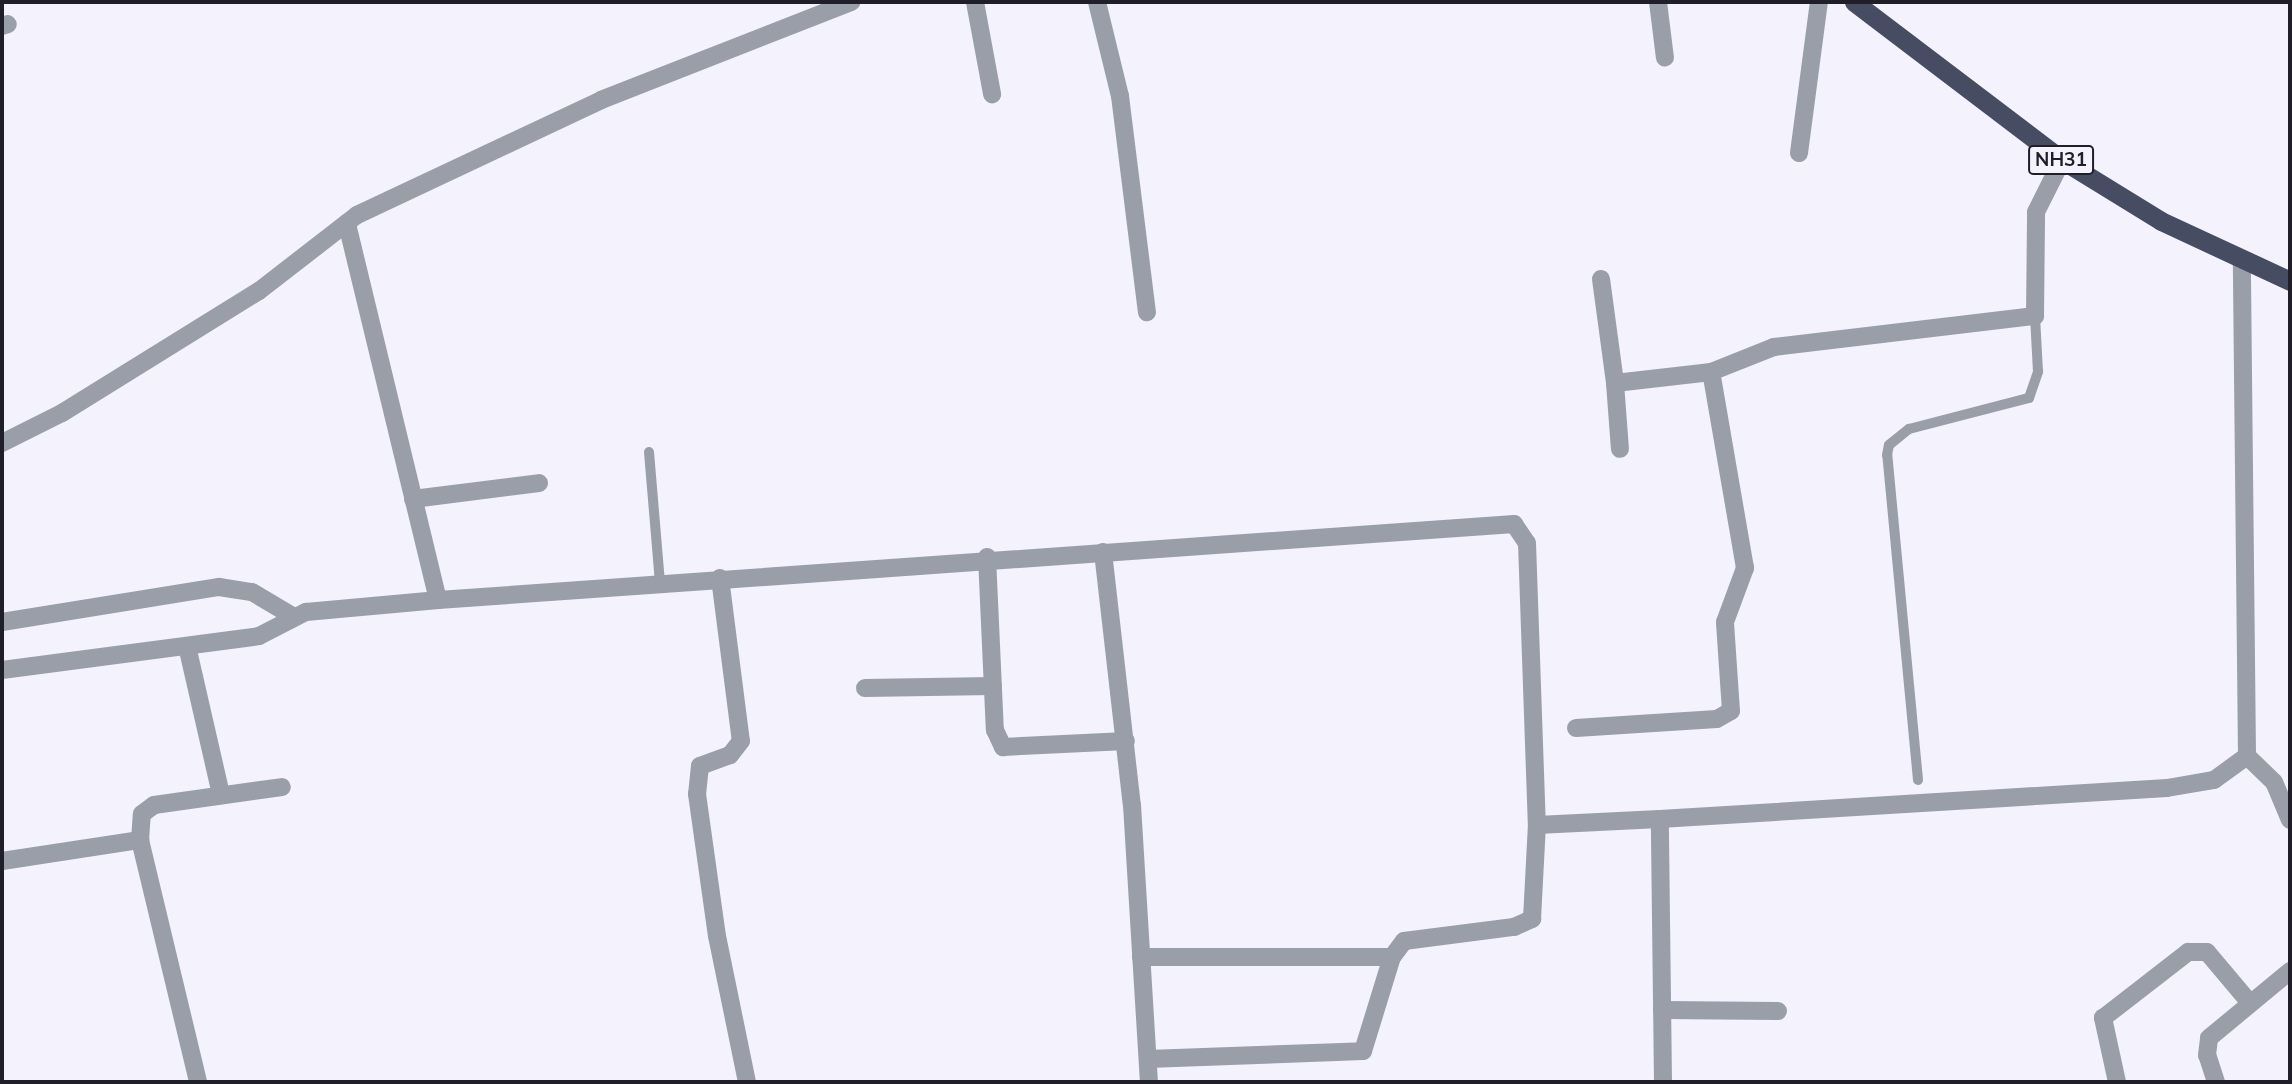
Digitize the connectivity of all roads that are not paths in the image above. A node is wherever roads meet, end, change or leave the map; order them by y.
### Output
1 (851, 2) edge
2 (975, 2) edge
3 (1097, 2) edge
4 (1658, 2) edge
5 (1819, 2) edge
6 (1854, 2) edge
7 (1665, 58) dead end
8 (992, 93) dead end
9 (1798, 153) dead end
10 (2062, 160) junction
11 (348, 223) junction
12 (2242, 261) junction
13 (1601, 279) dead end
14 (2290, 281) edge
15 (1147, 312) dead end
16 (2035, 316) junction
17 (1711, 372) junction
18 (1615, 383) junction
19 (2, 443) edge
20 (1620, 449) dead end
21 (649, 452) dead end
22 (539, 483) dead end
23 (413, 499) junction
24 (1102, 551) junction
25 (987, 557) junction
26 (720, 578) junction
27 (660, 583) junction
28 (438, 600) junction
29 (294, 617) junction
30 (2, 622) edge
31 (187, 646) junction
32 (2, 670) edge
33 (993, 686) junction
34 (866, 688) dead end
35 (1576, 728) dead end
36 (1126, 741) junction
37 (2247, 756) junction
38 (1919, 780) dead end
39 (282, 787) dead end
40 (221, 795) junction
41 (1660, 819) junction
42 (2290, 820) edge
43 (1537, 825) junction
44 (140, 840) junction
45 (2, 861) edge
46 (1141, 957) junction
47 (1392, 957) junction
48 (2290, 971) edge
49 (2250, 1003) junction
50 (1662, 1010) junction
51 (1778, 1011) dead end
52 (1147, 1059) junction
53 (198, 1082) edge
54 (747, 1082) edge
55 (1149, 1082) edge
56 (1663, 1082) edge
57 (2117, 1082) edge
58 (2216, 1082) edge

1 - 11 street
2 - 8 street
3 - 15 street
4 - 7 street
5 - 9 street
6 - 10 highway, NH31
10 - 12 highway, NH31
10 - 16 street
11 - 19 street
11 - 23 street
12 - 14 highway, NH31
12 - 37 street
13 - 18 street
16 - 17 street
16 - 38 lane
17 - 18 street
17 - 35 street
18 - 20 street
21 - 27 lane
22 - 23 street
23 - 28 street
24 - 25 street
24 - 36 street
24 - 43 street
25 - 26 street
25 - 33 street
26 - 27 street
26 - 54 street
27 - 28 street
28 - 29 street
29 - 30 street
29 - 31 street
31 - 32 street
31 - 40 street
33 - 34 street
33 - 36 street
36 - 46 street
37 - 41 street
37 - 42 street
39 - 40 street
40 - 44 street
41 - 43 street
41 - 50 street
43 - 47 street
44 - 45 street
44 - 53 street
46 - 47 street
46 - 52 street
47 - 52 street
48 - 49 street
49 - 57 street
49 - 58 street
50 - 51 street
50 - 56 street
52 - 55 street

